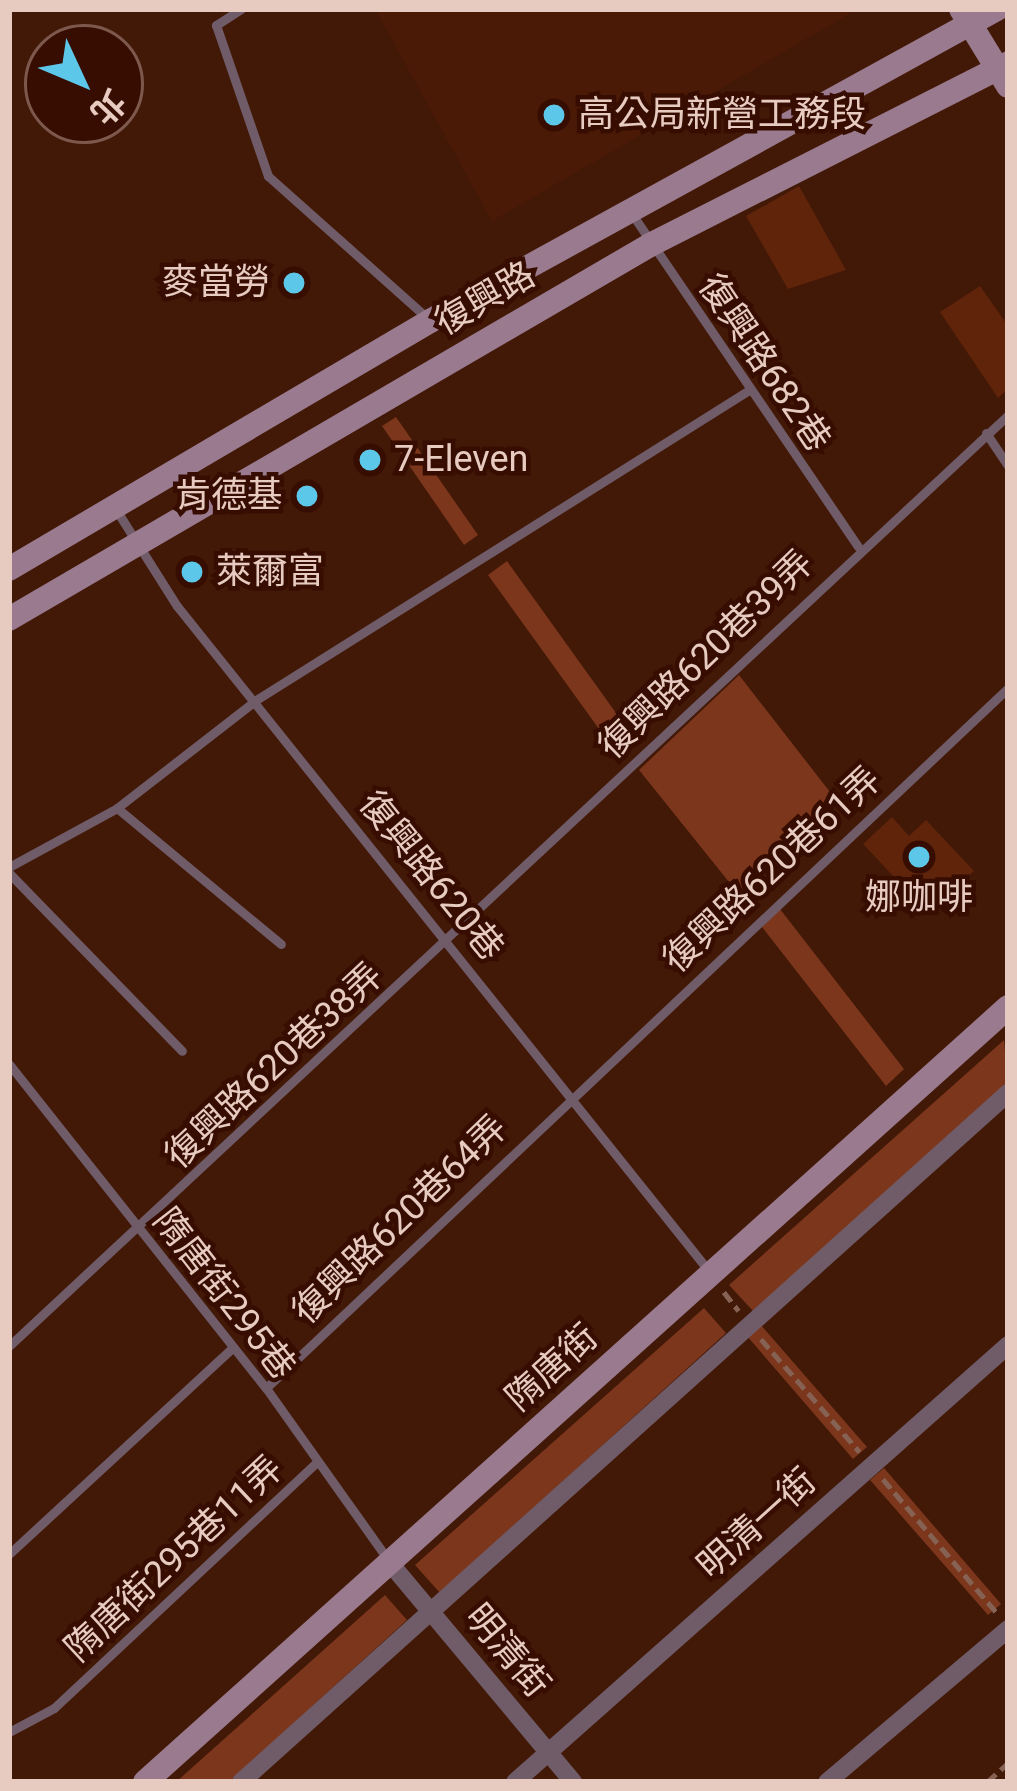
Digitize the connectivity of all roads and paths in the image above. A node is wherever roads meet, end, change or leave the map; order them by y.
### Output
1 (241, 9) edge
2 (998, 9) edge
3 (965, 17) edge
4 (1004, 72) edge
5 (628, 208) junction
6 (650, 244) junction
7 (430, 321) junction
8 (749, 390) junction
9 (1008, 415) edge
10 (986, 433) junction
11 (1008, 466) edge
12 (115, 508) junction
13 (135, 544) junction
14 (858, 547) junction
15 (9, 569) edge
16 (9, 619) edge
17 (1008, 688) edge
18 (256, 700) junction
19 (117, 808) junction
20 (9, 870) edge
21 (447, 940) junction
22 (281, 944) dead end
23 (1008, 1007) edge
24 (182, 1051) dead end
25 (9, 1064) edge
26 (572, 1091) junction
27 (1008, 1093) edge
28 (138, 1230) junction
29 (710, 1274) junction
30 (1008, 1345) edge
31 (9, 1346) edge
32 (233, 1347) junction
33 (266, 1388) junction
34 (316, 1463) junction
35 (9, 1554) edge
36 (390, 1563) junction
37 (431, 1611) junction
38 (1008, 1629) edge
39 (9, 1732) edge
40 (549, 1752) junction
41 (1008, 1763) edge
42 (145, 1782) edge
43 (241, 1782) edge
44 (515, 1782) edge
45 (573, 1782) edge
46 (827, 1782) edge
47 (987, 1782) edge

1 - 7 lane
2 - 3 street, 復興路
3 - 4 street
3 - 5 street, 復興路
4 - 6 street, 復興路
5 - 6 lane, 復興路682巷
5 - 7 street, 復興路
6 - 8 lane, 復興路682巷
6 - 13 street, 復興路
7 - 12 street, 復興路
8 - 14 lane, 復興路682巷
8 - 18 lane
9 - 10 lane, 復興路620巷39弄
10 - 11 lane
10 - 14 lane, 復興路620巷39弄
12 - 13 lane, 復興路620巷
12 - 15 street, 復興路
13 - 16 street, 復興路
13 - 18 lane, 復興路620巷
14 - 21 lane, 復興路620巷39弄
17 - 26 lane, 復興路620巷61弄
18 - 19 lane
18 - 21 lane, 復興路620巷
19 - 20 lane
19 - 22 lane
20 - 24 lane
21 - 26 lane, 復興路620巷
21 - 28 lane, 復興路620巷38弄
23 - 29 street, 隋唐街
25 - 28 lane, 隋唐街295巷
26 - 29 lane, 復興路620巷
26 - 33 lane, 復興路620巷64弄
27 - 37 street
28 - 31 lane, 復興路620巷38弄
28 - 32 lane, 隋唐街295巷
29 - 36 street, 隋唐街
30 - 40 street, 明清一街
32 - 33 lane, 隋唐街295巷
32 - 35 lane
33 - 34 lane, 隋唐街295巷
34 - 36 lane, 隋唐街295巷
34 - 39 lane, 隋唐街295巷11弄
36 - 37 street, 明清街
36 - 42 street, 隋唐街
37 - 40 street, 明清街
37 - 43 street
38 - 46 street
40 - 44 street, 明清一街
40 - 45 street, 明清街
41 - 47 path

